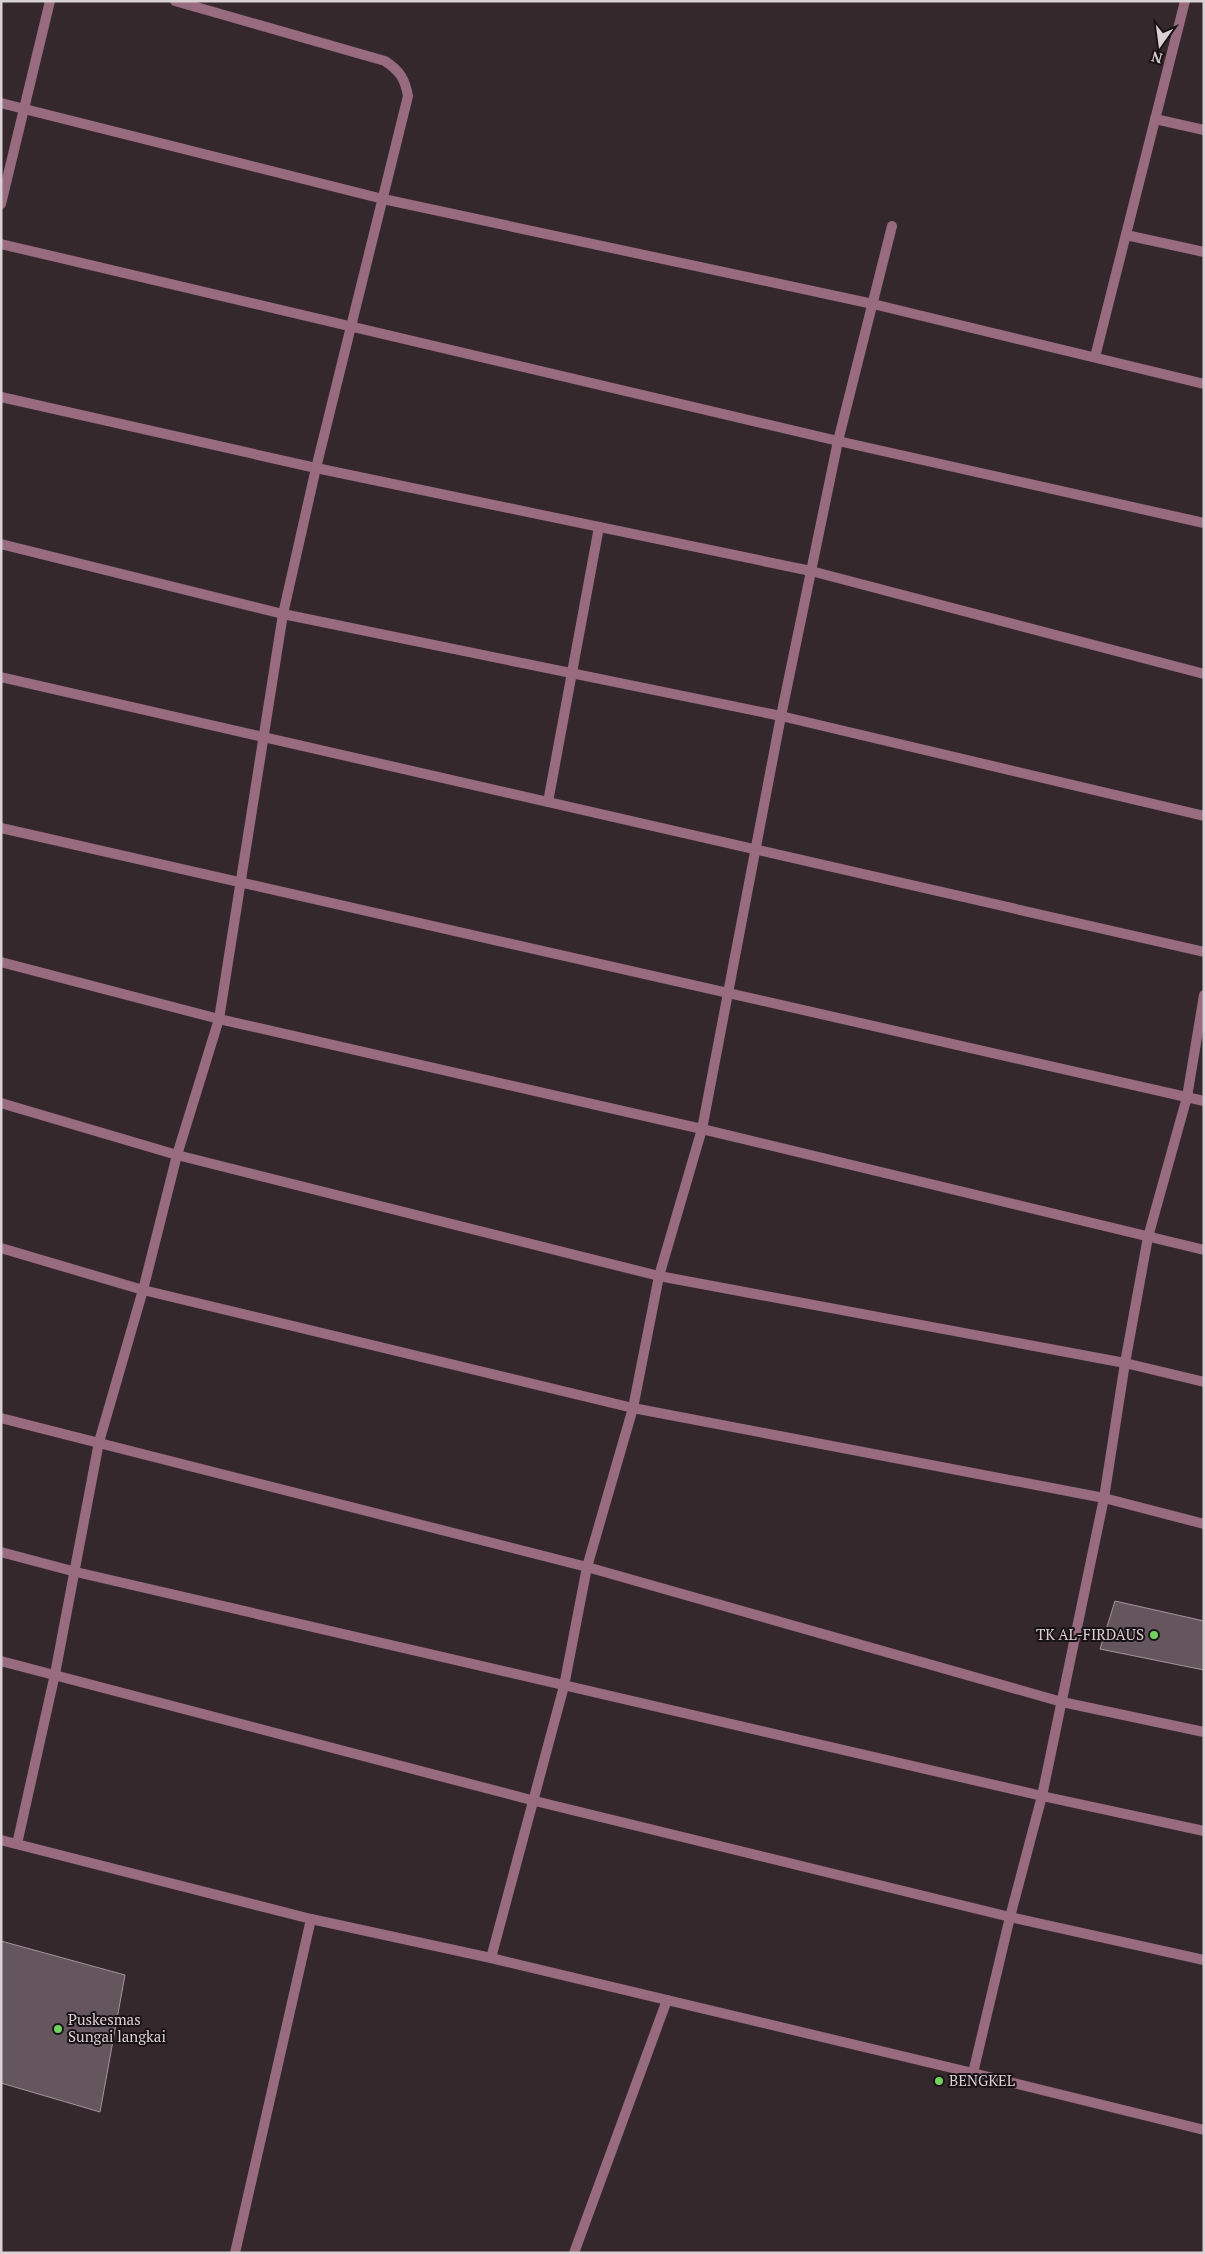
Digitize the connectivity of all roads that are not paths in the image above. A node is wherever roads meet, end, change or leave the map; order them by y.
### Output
1 (50, 1) edge
2 (175, 1) edge
3 (1185, 1) edge
4 (1, 103) edge
5 (24, 108) junction
6 (1156, 119) junction
7 (1204, 130) edge
8 (383, 199) junction
9 (1, 204) edge
10 (892, 226) dead end
11 (1126, 235) junction
12 (1, 244) edge
13 (1204, 252) edge
14 (873, 304) junction
15 (352, 325) junction
16 (1096, 357) junction
17 (1204, 384) edge
18 (1, 397) edge
19 (838, 441) junction
20 (316, 468) junction
21 (1204, 523) edge
22 (599, 527) junction
23 (1, 544) edge
24 (811, 571) junction
25 (284, 614) junction
26 (572, 673) junction
27 (1204, 674) edge
28 (1, 677) edge
29 (781, 716) junction
30 (264, 737) junction
31 (548, 802) junction
32 (1204, 816) edge
33 (1, 828) edge
34 (755, 850) junction
35 (241, 882) junction
36 (1204, 952) edge
37 (1, 962) edge
38 (728, 993) junction
39 (1204, 995) edge
40 (219, 1019) junction
41 (1187, 1097) junction
42 (1204, 1101) edge
43 (1, 1103) edge
44 (702, 1129) junction
45 (177, 1155) junction
46 (1148, 1237) junction
47 (1, 1248) edge
48 (1204, 1250) edge
49 (659, 1276) junction
50 (143, 1290) junction
51 (1125, 1363) junction
52 (1204, 1382) edge
53 (633, 1408) junction
54 (1, 1418) edge
55 (99, 1442) junction
56 (1104, 1498) junction
57 (1204, 1524) edge
58 (1, 1552) edge
59 (587, 1567) junction
60 (76, 1572) junction
61 (1, 1661) edge
62 (55, 1674) junction
63 (564, 1686) junction
64 (1062, 1702) junction
65 (1204, 1732) edge
66 (1042, 1796) junction
67 (534, 1801) junction
68 (1204, 1831) edge
69 (1, 1840) edge
70 (17, 1844) junction
71 (1010, 1917) junction
72 (310, 1919) junction
73 (491, 1958) junction
74 (1204, 1960) edge
75 (667, 2000) junction
76 (973, 2073) junction
77 (1204, 2130) edge
78 (235, 2253) edge
79 (574, 2253) edge

1 - 5 street
2 - 8 street
3 - 6 street
4 - 5 street
5 - 8 street
5 - 9 street
6 - 7 street
6 - 11 street
8 - 14 street
8 - 15 street
10 - 14 street
11 - 13 street
11 - 16 street
12 - 15 street
14 - 16 street
14 - 19 street
15 - 19 street
15 - 20 street
16 - 17 street
18 - 20 street
19 - 21 street
19 - 24 street
20 - 22 street
20 - 25 street
22 - 24 street
22 - 26 street
23 - 25 street
24 - 27 street
24 - 29 street
25 - 26 street
25 - 30 street
26 - 29 street
26 - 31 street
28 - 30 street
29 - 32 street
29 - 34 street
30 - 31 street
30 - 35 street
31 - 34 street
33 - 35 street
34 - 36 street
34 - 38 street
35 - 38 street
35 - 40 street
37 - 40 street
38 - 41 street
38 - 44 street
39 - 41 street
40 - 44 street
40 - 45 street
41 - 42 street
41 - 46 street
43 - 45 street
44 - 46 street
44 - 49 street
45 - 49 street
45 - 50 street
46 - 48 street
46 - 51 street
47 - 50 street
49 - 51 street
49 - 53 street
50 - 53 street
50 - 55 street
51 - 52 street
51 - 56 street
53 - 56 street
53 - 59 street
54 - 55 street
55 - 59 street
55 - 60 street
56 - 57 street
56 - 64 street
58 - 60 street
59 - 63 street
59 - 64 street
60 - 62 street
60 - 63 street
61 - 62 street
62 - 67 street
62 - 70 street
63 - 66 street
63 - 67 street
64 - 65 street
64 - 66 street
66 - 68 street
66 - 71 street
67 - 71 street
67 - 73 street
69 - 70 street
70 - 72 street
71 - 74 street
71 - 76 street
72 - 73 street
72 - 78 street
73 - 75 street
75 - 76 street
75 - 79 street
76 - 77 street

